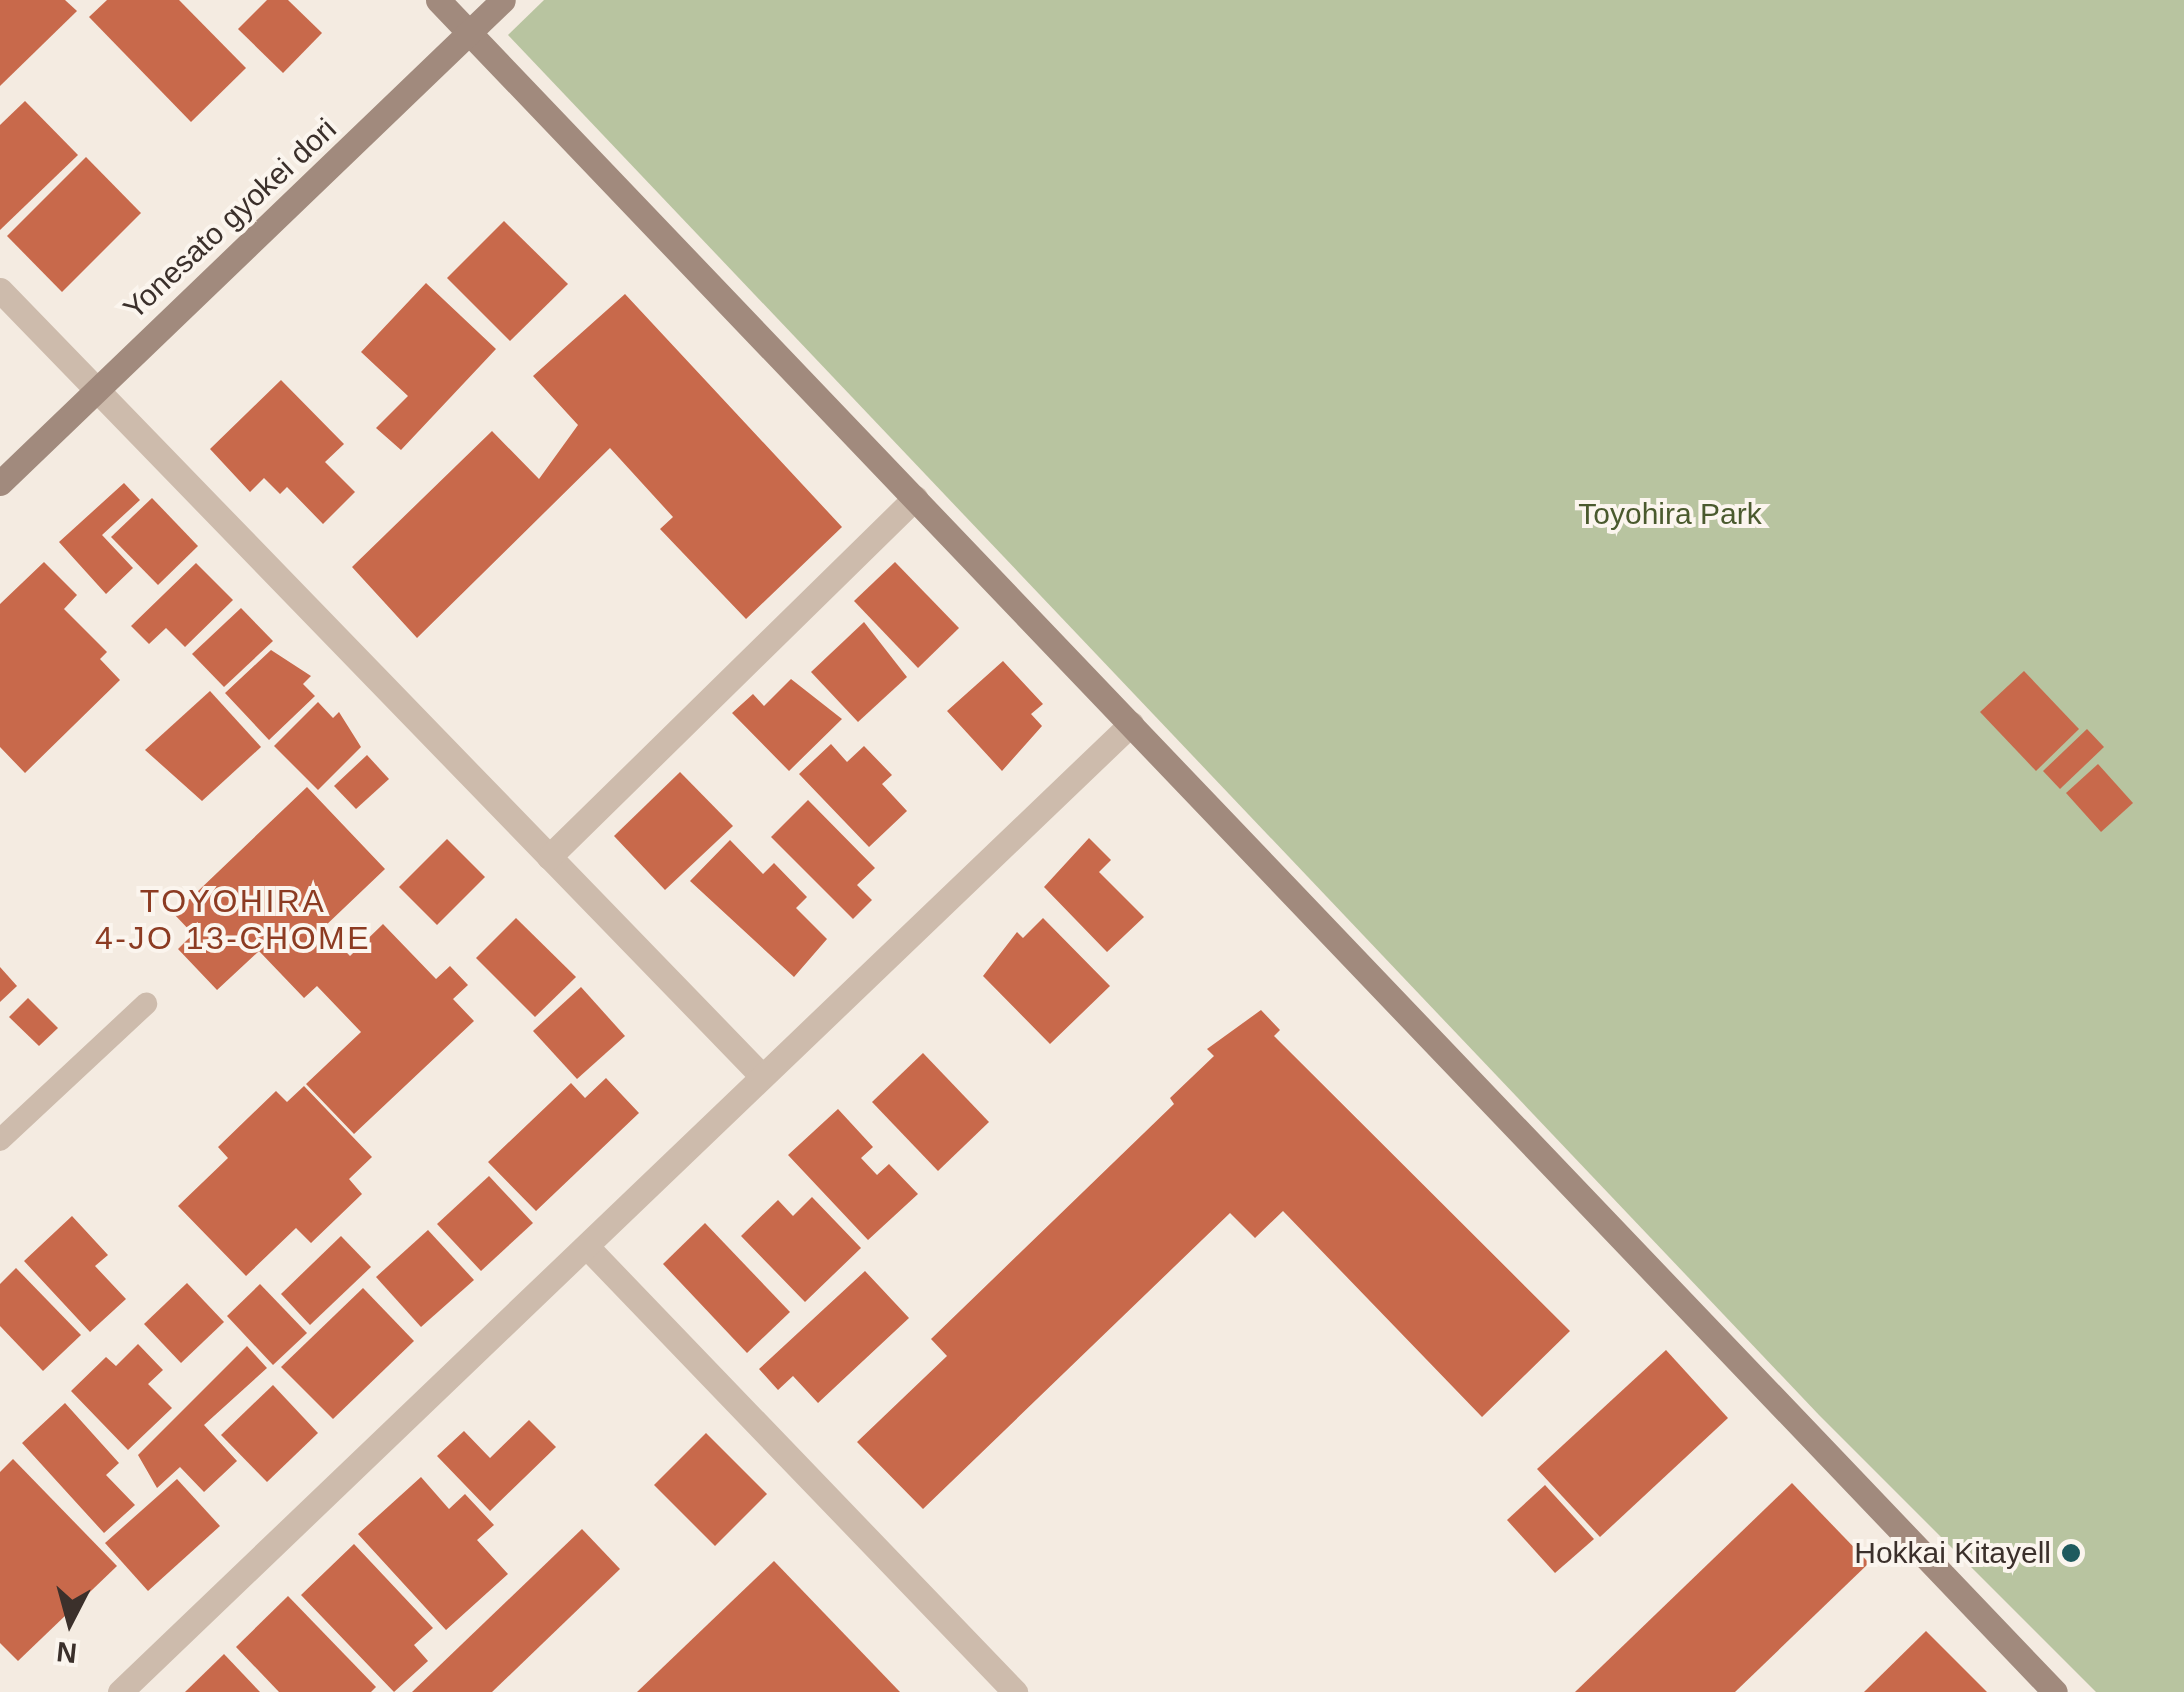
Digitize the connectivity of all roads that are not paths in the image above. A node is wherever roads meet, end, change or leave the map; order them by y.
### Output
1 (438, 0) edge
2 (503, 0) edge
3 (470, 33) junction
4 (0, 290) edge
5 (96, 390) junction
6 (0, 482) edge
7 (915, 498) junction
8 (1131, 724) junction
9 (549, 856) junction
10 (146, 1004) dead end
11 (762, 1076) junction
12 (0, 1140) edge
13 (588, 1249) junction
14 (120, 1692) edge
15 (1015, 1692) edge
16 (2055, 1692) edge

1 - 3 street
2 - 3 street, Yonesato gyokei dori
3 - 5 street, Yonesato gyokei dori
3 - 7 street
4 - 5 street
5 - 6 street, Yonesato gyokei dori
5 - 9 street
7 - 8 street
7 - 9 street
8 - 11 street
8 - 16 street
9 - 11 street
10 - 12 lane
11 - 13 street
13 - 14 street
13 - 15 street

